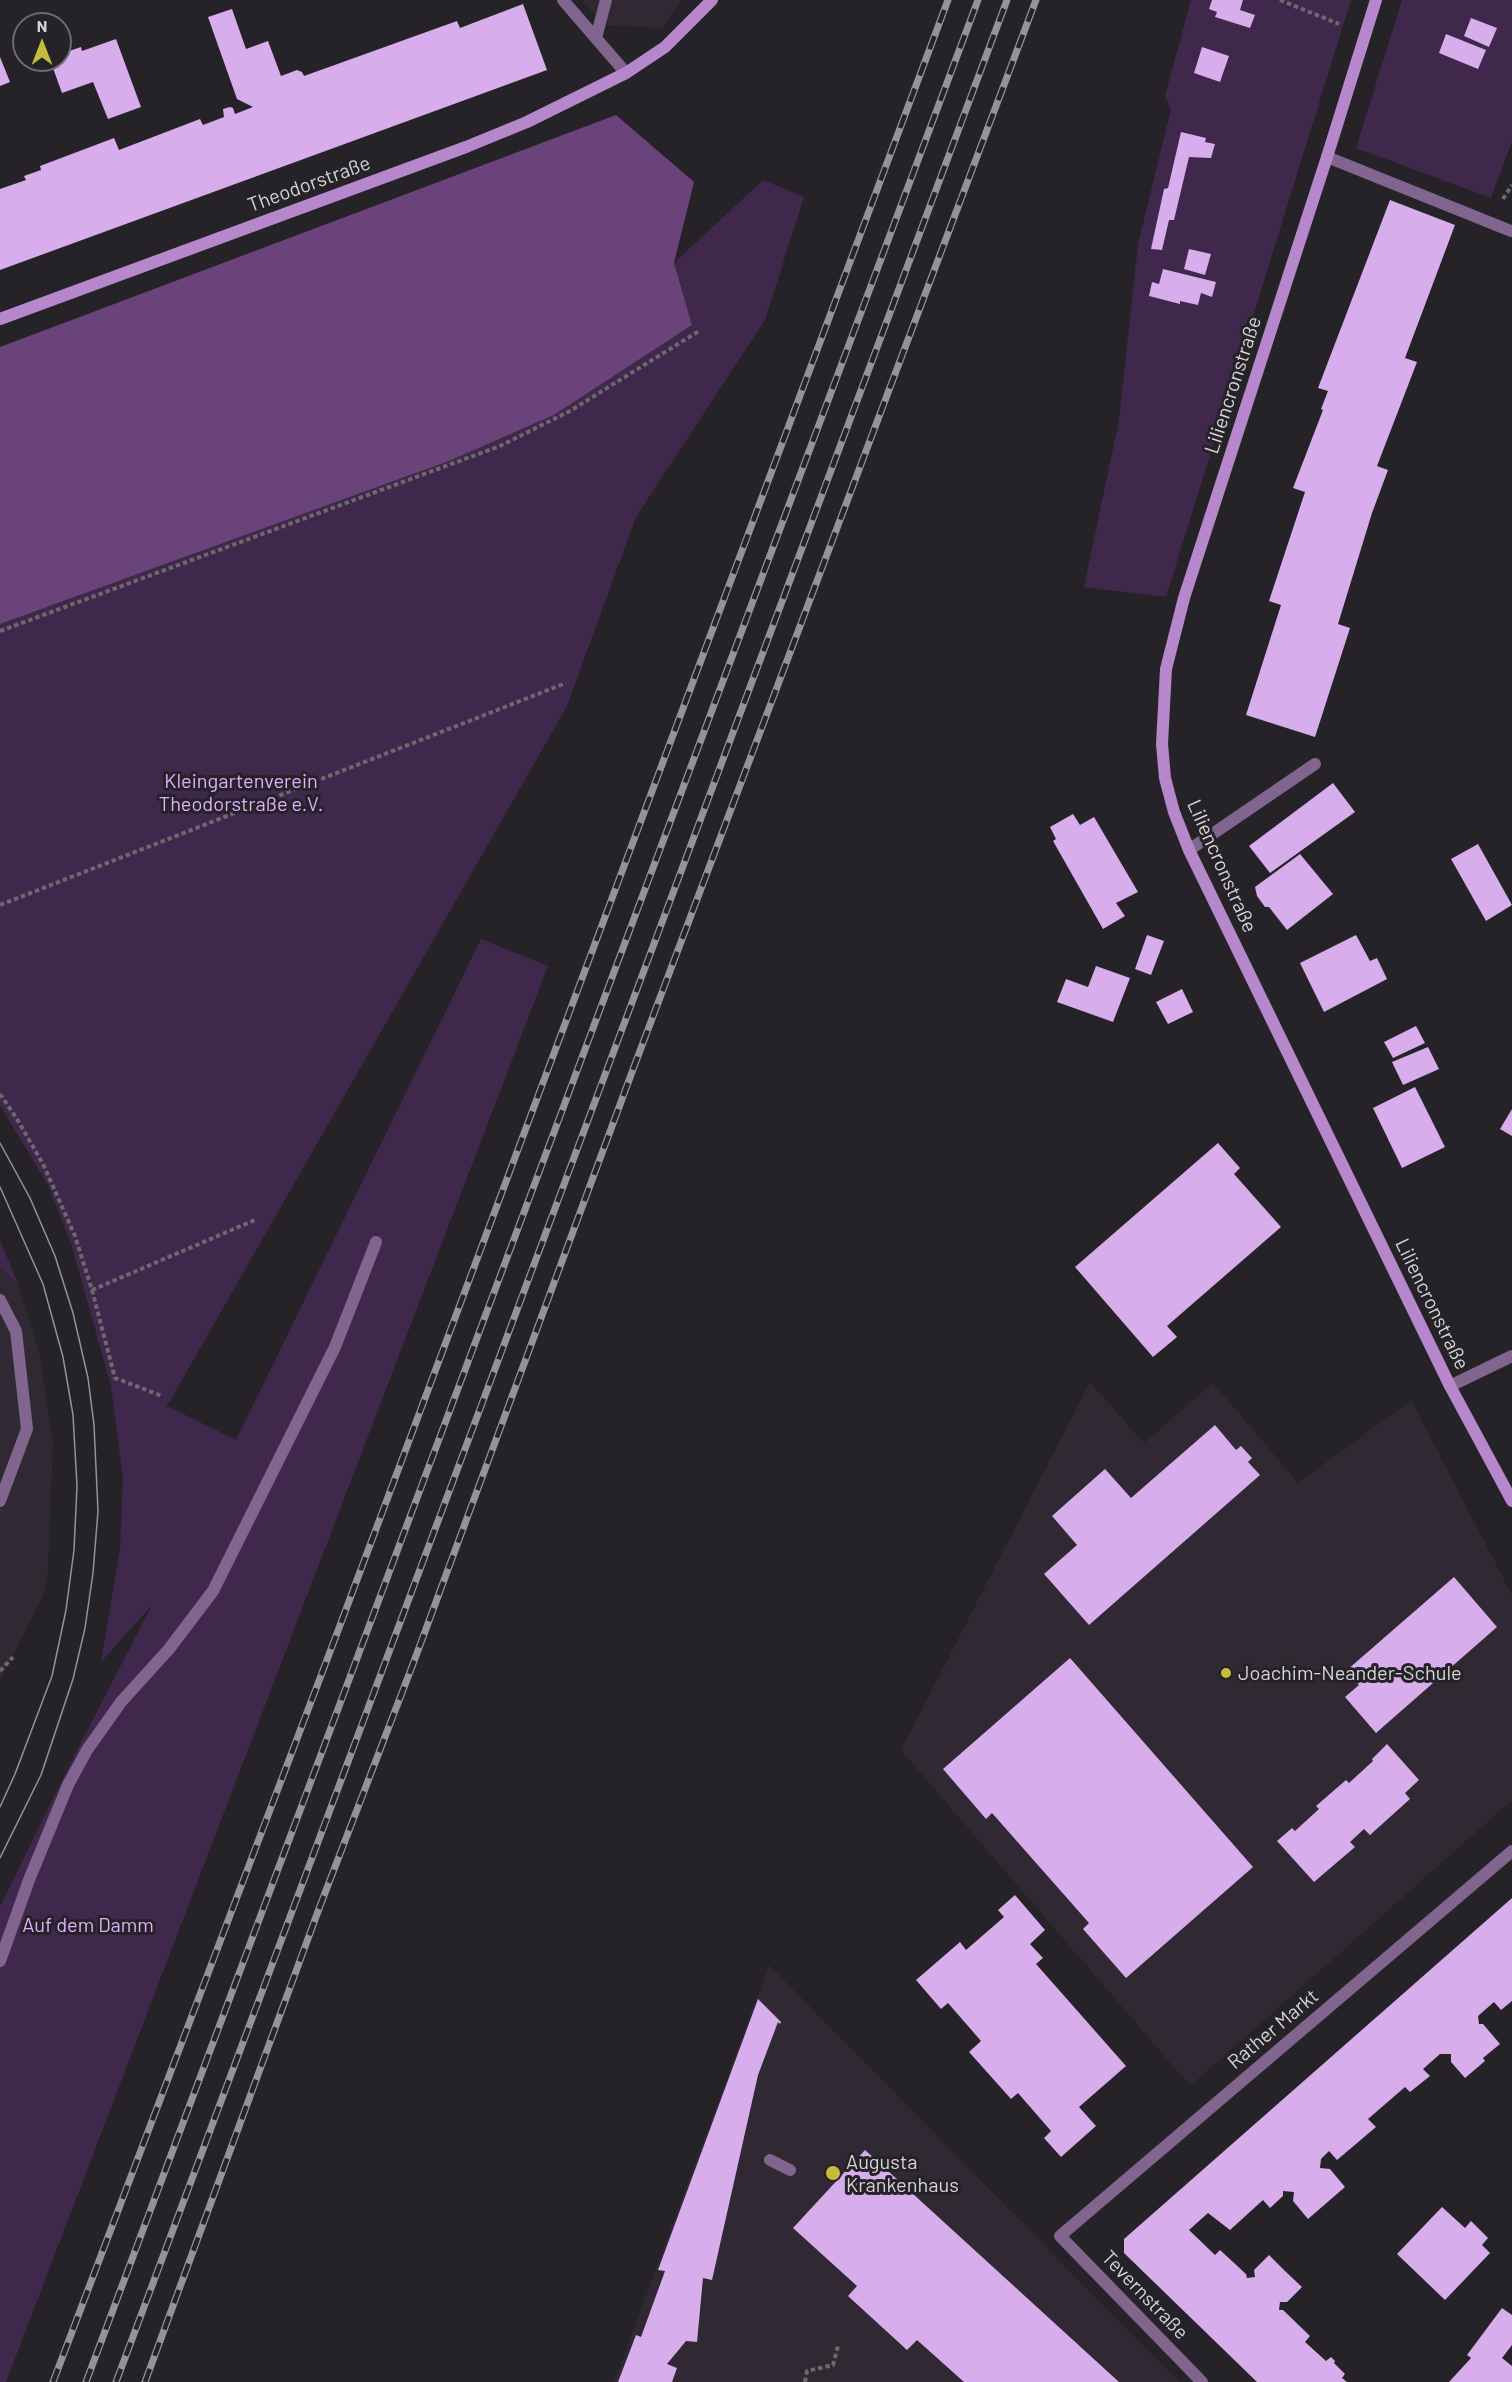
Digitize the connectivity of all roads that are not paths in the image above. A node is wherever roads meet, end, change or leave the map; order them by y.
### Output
1 (563, 0) edge
2 (606, 0) edge
3 (712, 0) edge
4 (1376, 0) edge
5 (596, 38) junction
6 (626, 73) junction
7 (1327, 157) junction
8 (1511, 231) edge
9 (0, 319) edge
10 (1316, 764) dead end
11 (1189, 850) junction
12 (376, 1242) dead end
13 (0, 1300) edge
14 (1512, 1356) edge
15 (1450, 1386) junction
16 (0, 1501) edge
17 (1512, 1501) edge
18 (1512, 1851) edge
19 (0, 1961) edge
20 (770, 2160) dead end
21 (790, 2170) dead end
22 (1060, 2236) joint
23 (1202, 2382) edge

1 - 5 street
2 - 5 street
3 - 6 main road
4 - 7 main road, Liliencronstraße
5 - 6 street
6 - 9 main road, Theodorstraße
7 - 8 street
7 - 11 main road, Liliencronstraße
10 - 11 street
11 - 15 main road, Liliencronstraße
12 - 19 street
13 - 16 street
14 - 15 street
15 - 17 main road, Liliencronstraße
18 - 22 street, Rather Markt
20 - 21 street
22 - 23 street, Tevernstraße

